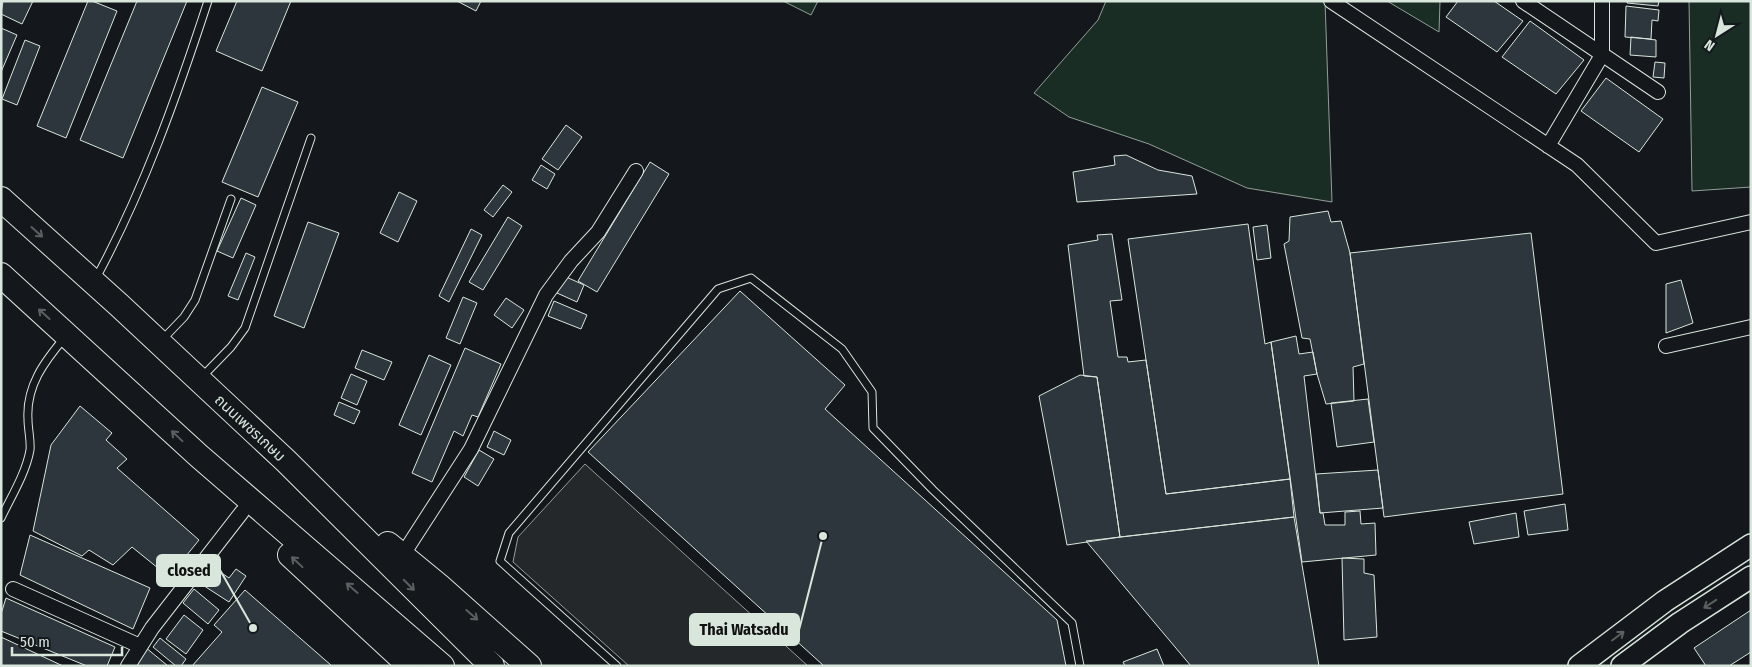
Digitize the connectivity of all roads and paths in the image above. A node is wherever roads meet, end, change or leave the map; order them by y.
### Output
1 (208, 1) edge
2 (1331, 1) edge
3 (1523, 1) edge
4 (1602, 1) edge
5 (1602, 55) junction
6 (1658, 92) dead end
7 (311, 138) dead end
8 (1548, 146) junction
9 (636, 171) dead end
10 (1, 199) edge
11 (231, 199) dead end
12 (1751, 222) edge
13 (1, 275) edge
14 (94, 282) junction
15 (1751, 327) edge
16 (67, 335) junction
17 (159, 343) junction
18 (1666, 346) dead end
19 (199, 380) junction
20 (199, 456) junction
21 (286, 462) junction
22 (242, 512) junction
23 (1, 518) edge
24 (1751, 545) edge
25 (402, 556) junction
26 (1751, 577) edge
27 (13, 589) dead end
28 (140, 646) junction
29 (128, 666) edge
30 (410, 666) edge
31 (442, 666) edge
32 (492, 666) edge
33 (529, 666) edge
34 (617, 666) edge
35 (1080, 666) edge
36 (1579, 666) edge
37 (1622, 666) edge

1 - 14 lane
2 - 8 street
3 - 5 street
4 - 5 street
5 - 6 street
5 - 8 street
7 - 19 lane
8 - 12 street
9 - 25 street
10 -> 14 highway, ถนนเพชรเกษม
11 - 17 lane
16 -> 13 highway
14 - 17 highway, ถนนเพชรเกษม
15 - 18 street
20 -> 16 highway
16 - 23 lane
17 - 19 highway, ถนนเพชรเกษม
19 - 21 highway, ถนนเพชรเกษม
20 - 22 highway
31 -> 20 highway
21 - 25 highway
21 -> 32 highway, ถนนเพชรเกษม
22 - 28 street
30 -> 22 highway
36 -> 24 main road
25 -> 33 highway
26 -> 37 main road
27 - 28 street
28 - 29 street
34 - 35 lane

